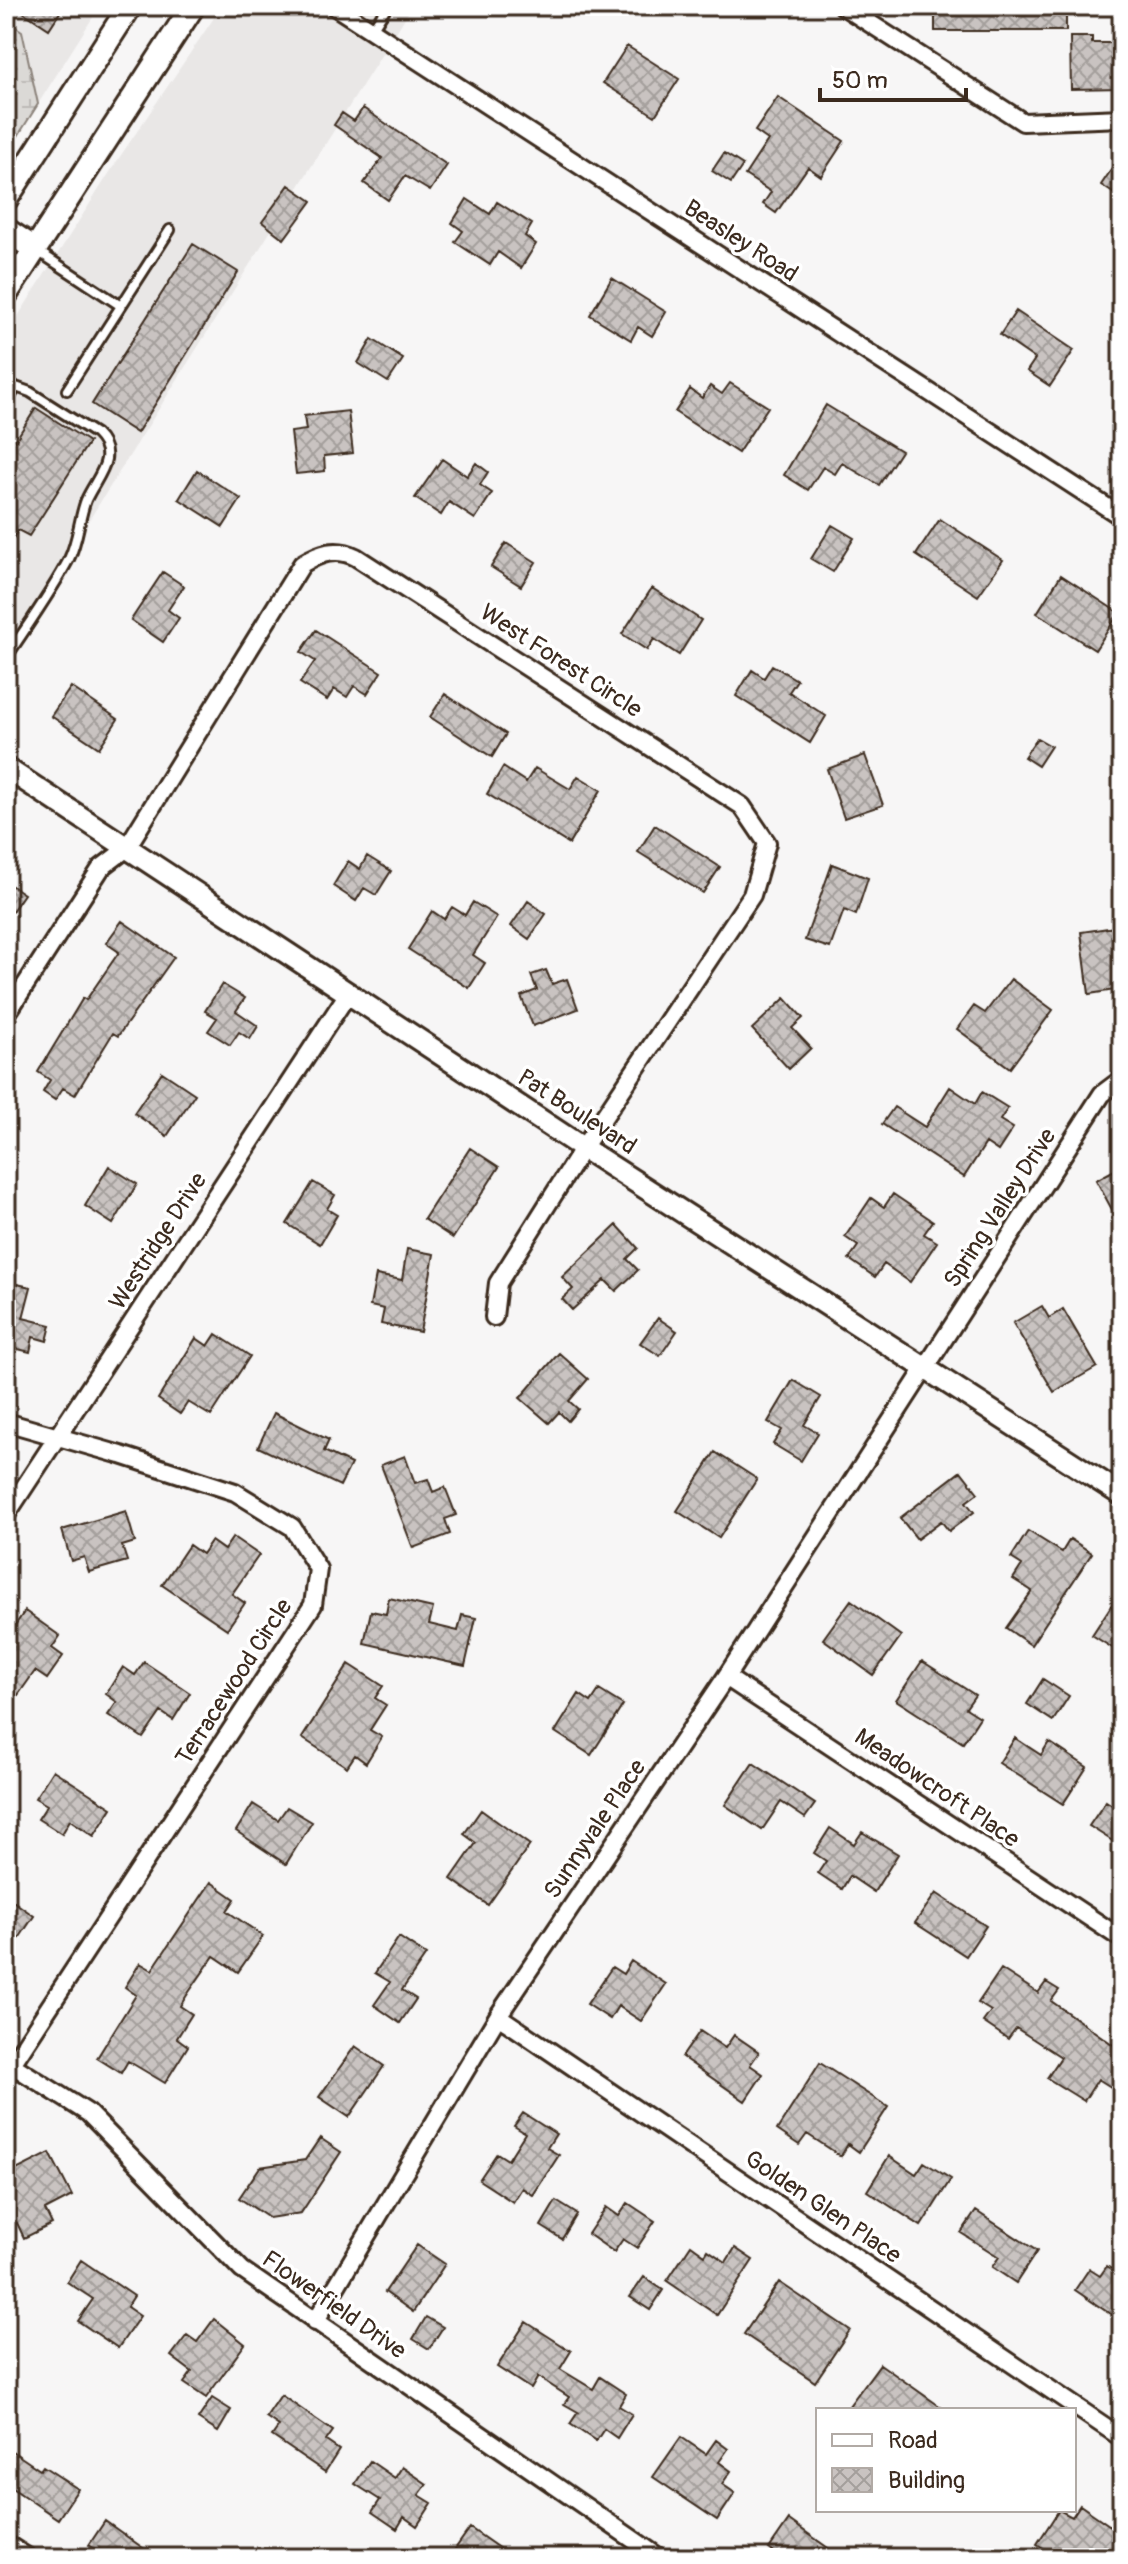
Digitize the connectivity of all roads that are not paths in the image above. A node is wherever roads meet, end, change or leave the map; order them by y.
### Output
1 (130, 6) edge
2 (193, 6) edge
3 (334, 6) edge
4 (387, 6) edge
5 (843, 6) edge
6 (372, 31) junction
7 (1122, 118) edge
8 (6, 199) edge
9 (6, 230) edge
10 (170, 230) dead end
11 (35, 249) junction
12 (6, 294) edge
13 (121, 306) junction
14 (6, 381) edge
15 (16, 387) junction
16 (67, 390) dead end
17 (6, 404) edge
18 (1122, 517) edge
19 (6, 658) edge
20 (6, 768) edge
21 (126, 849) junction
22 (349, 992) junction
23 (6, 1015) edge
24 (1122, 1079) edge
25 (583, 1148) junction
26 (494, 1317) dead end
27 (925, 1369) junction
28 (6, 1422) edge
29 (58, 1437) junction
30 (1122, 1495) edge
31 (6, 1515) edge
32 (726, 1677) junction
33 (1122, 1939) edge
34 (498, 2016) junction
35 (8, 2066) edge
36 (315, 2322) junction
37 (1122, 2438) edge
38 (6, 2546) edge
39 (25, 2558) edge
40 (660, 2558) edge

1 - 8 main road
2 - 11 main road
3 - 6 street, Beasley Road
4 - 6 lane
5 - 7 street
6 - 18 street, Beasley Road
9 - 11 main road
10 - 13 lane
11 - 12 main road
11 - 13 lane
13 - 16 lane
14 - 15 lane
15 - 17 lane
15 - 19 lane
20 - 21 street, Pat Boulevard
21 - 22 street, Pat Boulevard
21 - 23 street, West Forest Circle
21 - 25 street, West Forest Circle
22 - 25 street, Pat Boulevard
22 - 29 street, Westridge Drive
24 - 27 street, Spring Valley Drive
25 - 26 street, West Forest Circle
25 - 27 street, Pat Boulevard
27 - 30 street, Pat Boulevard
27 - 32 street, Sunnyvale Place
28 - 29 street, Terracewood Circle
29 - 31 street, Westridge Drive
29 - 35 street, Terracewood Circle
32 - 33 street, Meadowcroft Place
32 - 34 street, Sunnyvale Place
34 - 36 street, Sunnyvale Place
34 - 37 street, Golden Glen Place
35 - 36 street, Flowerfield Drive
36 - 40 street, Flowerfield Drive
38 - 39 street

